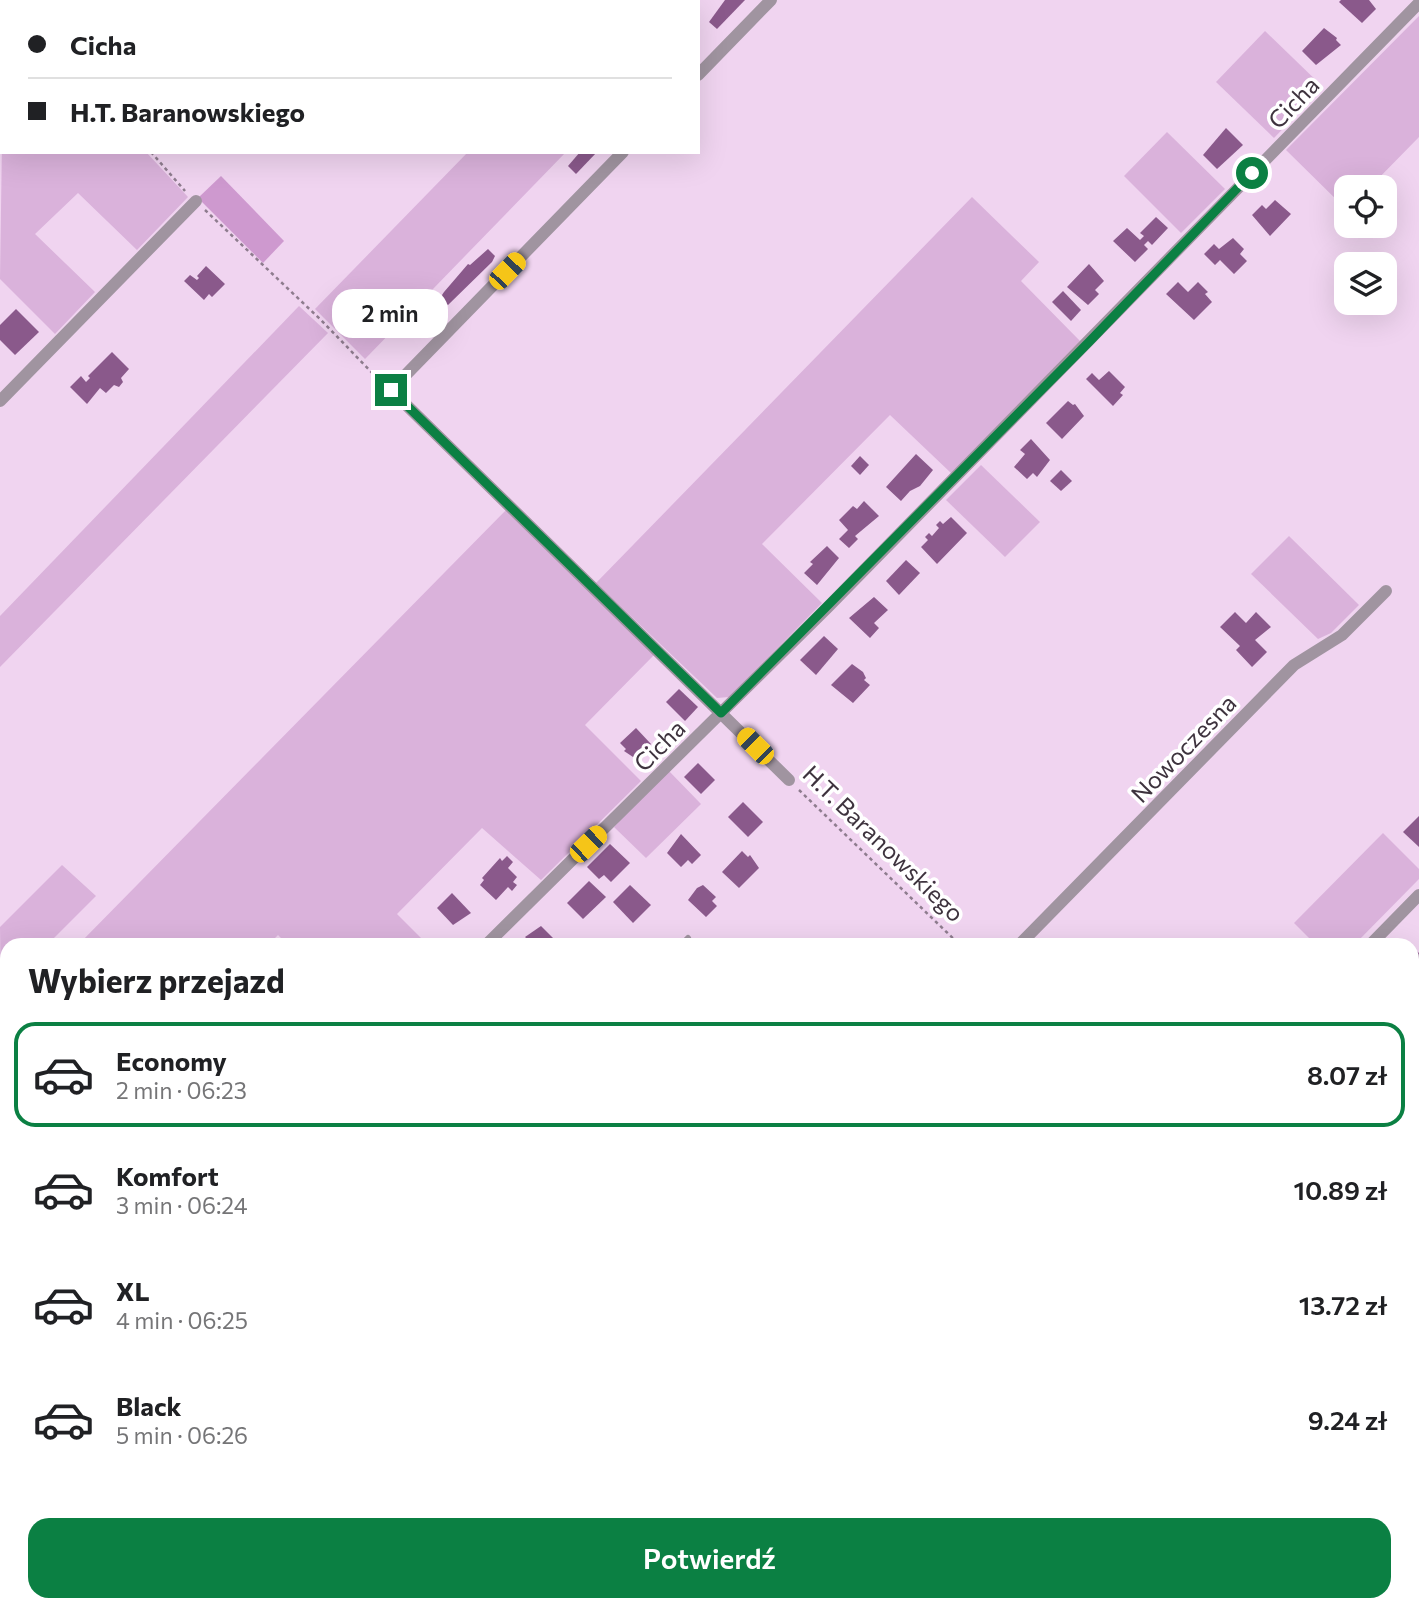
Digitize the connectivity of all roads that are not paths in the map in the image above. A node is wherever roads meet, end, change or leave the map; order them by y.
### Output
1 (771, 0) edge
2 (1419, 3) edge
3 (700, 73) edge
4 (621, 154) edge
5 (196, 201) road end
6 (0, 401) edge
7 (1385, 591) dead end
8 (721, 713) junction
9 (789, 780) road end
10 (1419, 895) edge
11 (493, 938) edge
12 (1026, 938) edge
13 (1377, 938) edge

1 - 3 street
2 - 8 street, Cicha
4 - 8 street, H.T. Baranowskiego
5 - 6 street
7 - 12 street, Nowoczesna
8 - 9 street, H.T. Baranowskiego
8 - 11 street, Cicha
10 - 13 street

